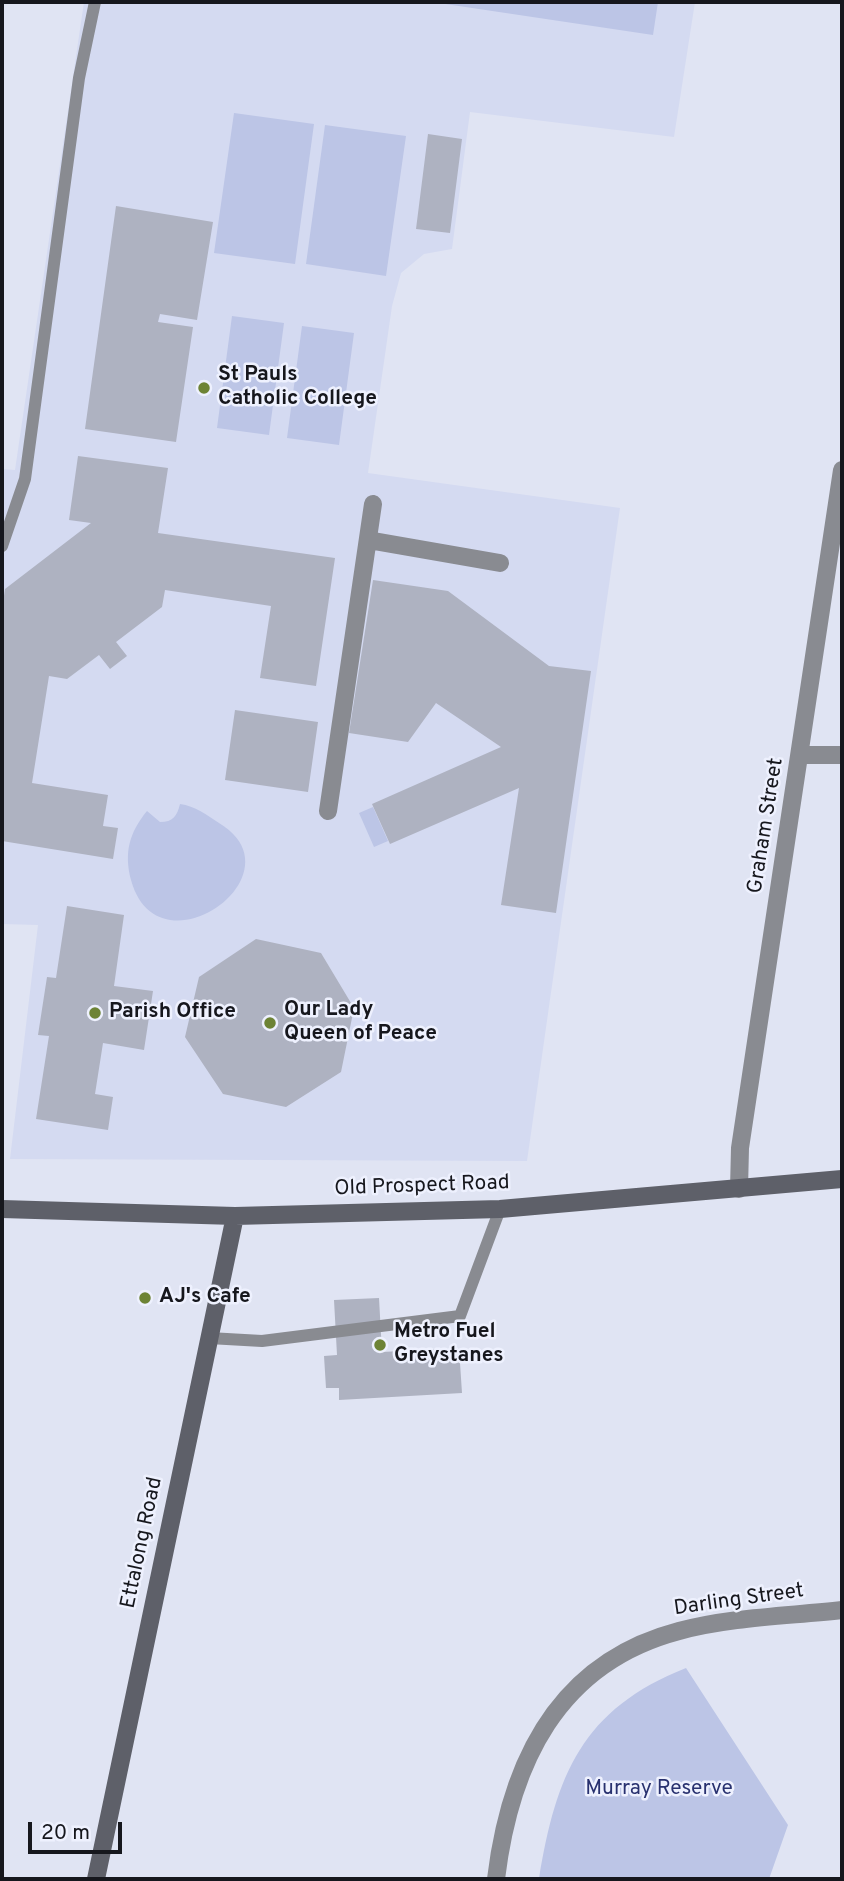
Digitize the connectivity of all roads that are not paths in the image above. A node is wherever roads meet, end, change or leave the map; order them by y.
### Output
1 (95, 2) edge
2 (842, 470) edge
3 (373, 504) dead end
4 (368, 540) junction
5 (2, 546) edge
6 (500, 563) dead end
7 (800, 755) junction
8 (842, 755) edge
9 (328, 811) dead end
10 (842, 1179) edge
11 (738, 1189) junction
12 (2, 1209) edge
13 (500, 1209) junction
14 (235, 1216) junction
15 (209, 1338) junction
16 (842, 1610) edge
17 (96, 1879) edge
18 (496, 1879) edge

1 - 5 lane
2 - 7 street, Graham Street
3 - 4 street
4 - 6 street
4 - 9 street
7 - 8 street
7 - 11 street, Graham Street
10 - 11 main road, Old Prospect Road
11 - 13 main road, Old Prospect Road
12 - 14 main road, Old Prospect Road
13 - 14 main road, Old Prospect Road
13 - 15 lane
14 - 15 main road, Ettalong Road
15 - 17 main road, Ettalong Road
16 - 18 street, Darling Street

